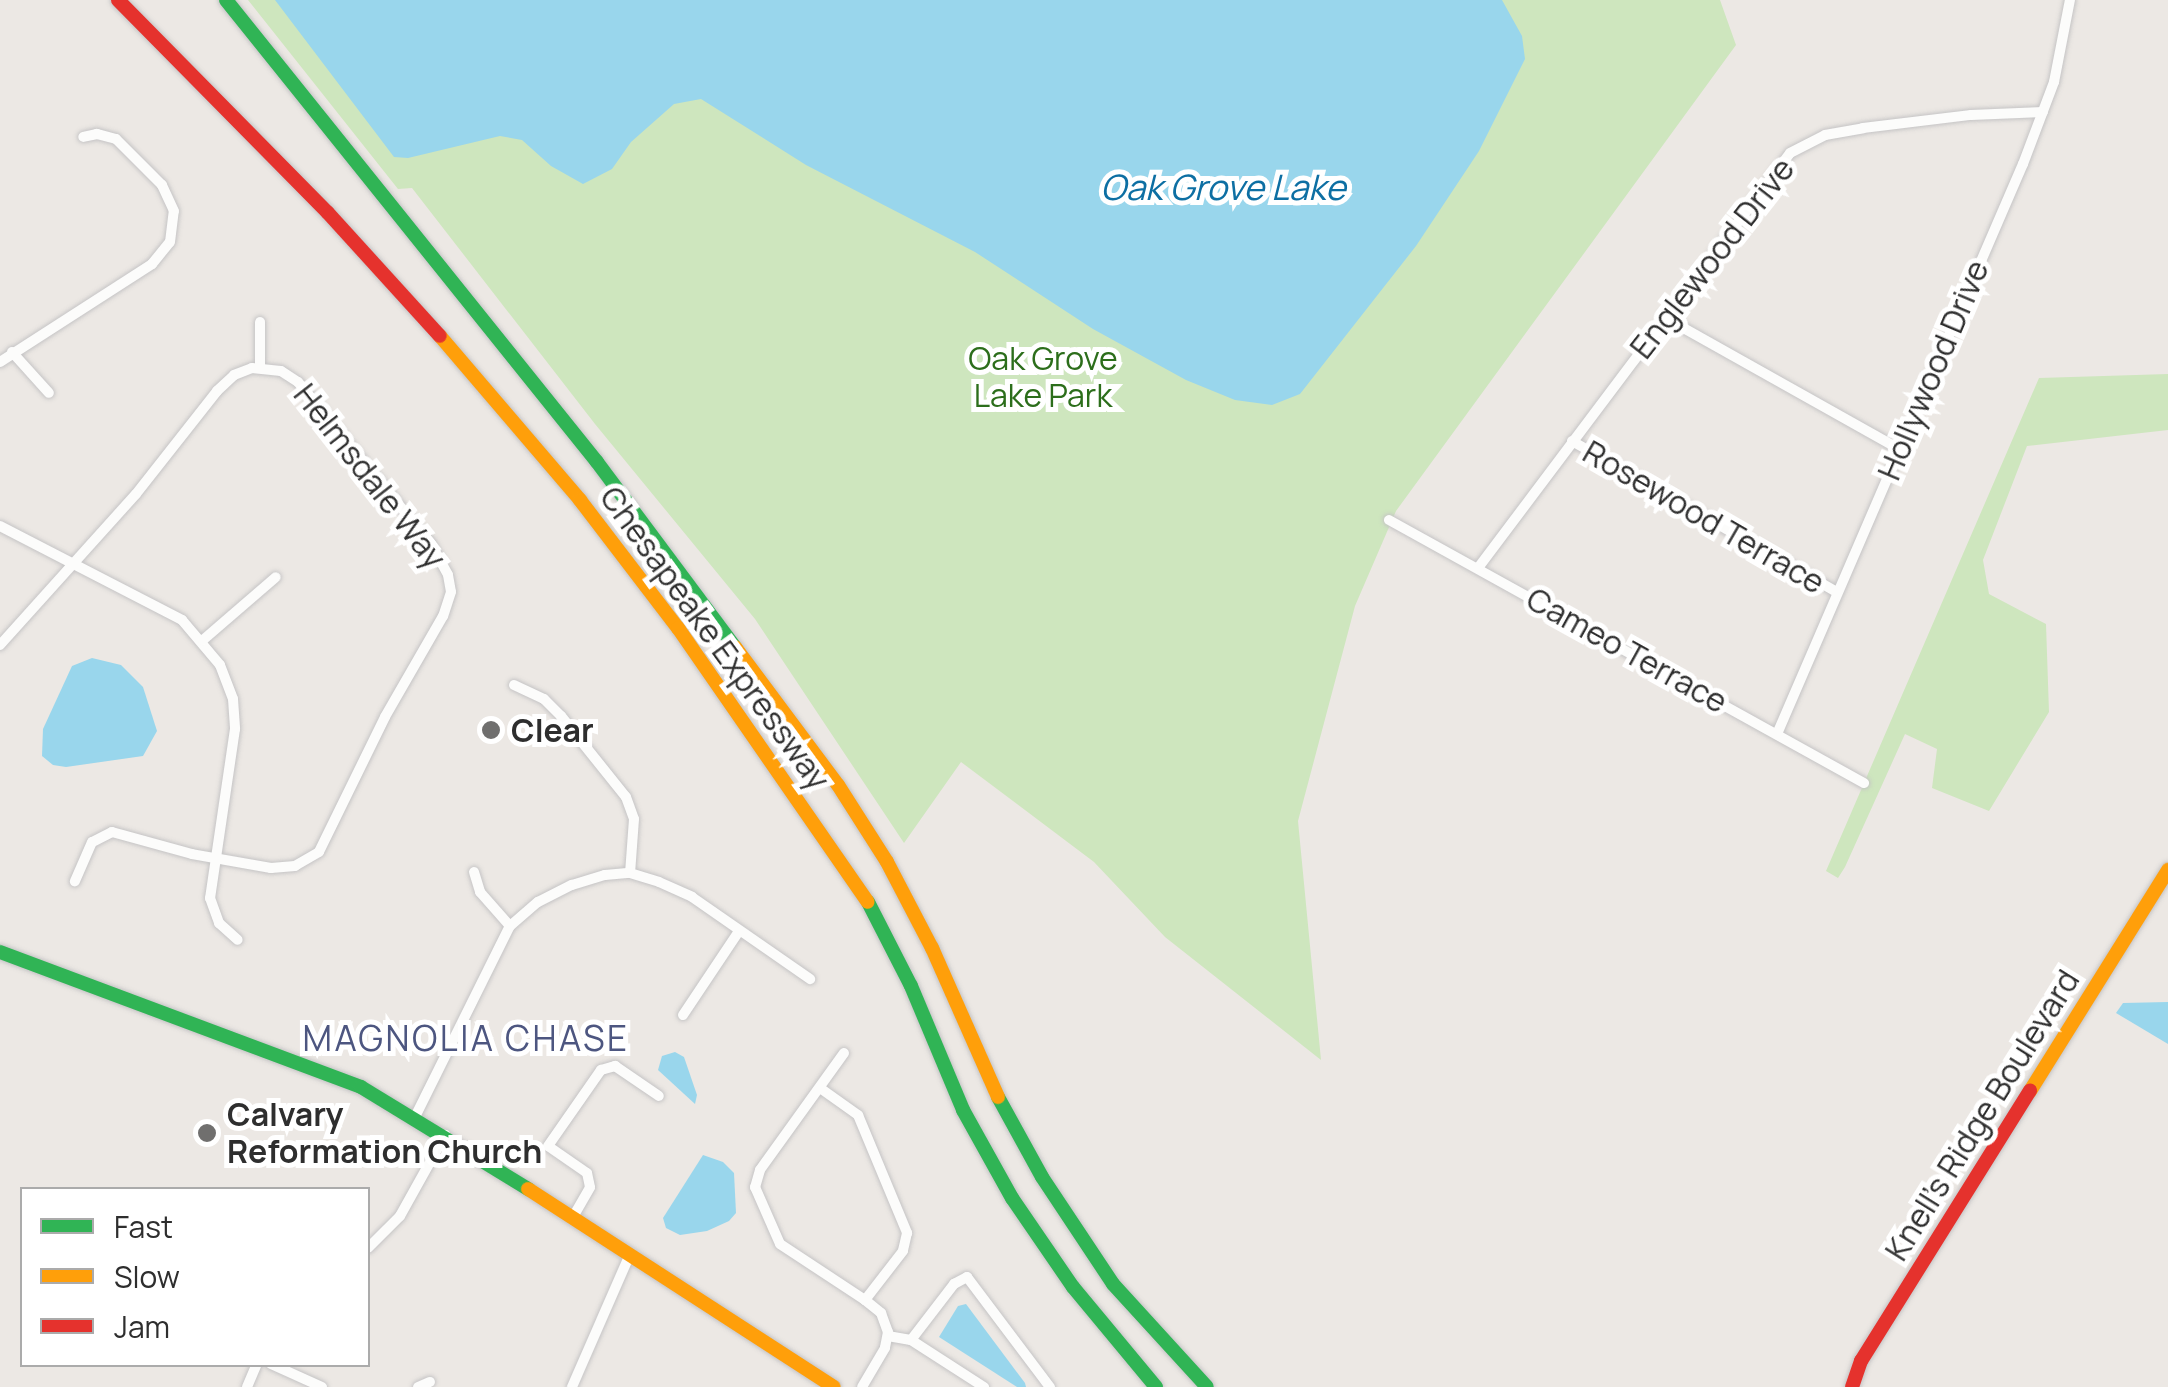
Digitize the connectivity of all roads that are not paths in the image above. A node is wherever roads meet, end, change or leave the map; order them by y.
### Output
1 (118, 0) edge
2 (226, 0) edge
3 (2070, 0) edge
4 (2042, 112) junction
5 (83, 137) dead end
6 (1664, 317) junction
7 (260, 322) dead end
8 (12, 352) junction
9 (0, 362) edge
10 (260, 368) junction
11 (49, 393) dead end
12 (1572, 441) junction
13 (1899, 449) junction
14 (1389, 520) dead end
15 (0, 526) edge
16 (72, 564) junction
17 (1478, 568) junction
18 (276, 577) dead end
19 (1837, 592) junction
20 (203, 640) junction
21 (0, 645) edge
22 (514, 686) dead end
23 (1777, 734) junction
24 (1864, 783) dead end
25 (215, 858) junction
26 (474, 872) dead end
27 (630, 873) junction
28 (2167, 873) edge
29 (75, 881) dead end
30 (510, 926) junction
31 (739, 931) junction
32 (238, 940) dead end
33 (0, 952) edge
34 (810, 979) dead end
35 (683, 1015) dead end
36 (844, 1052) dead end
37 (820, 1088) junction
38 (659, 1096) dead end
39 (415, 1116) junction
40 (445, 1135) junction
41 (573, 1217) junction
42 (370, 1246) edge
43 (630, 1254) junction
44 (865, 1300) junction
45 (888, 1336) junction
46 (911, 1340) junction
47 (279, 1367) edge
48 (322, 1387) edge
49 (572, 1387) edge
50 (834, 1387) edge
51 (862, 1387) edge
52 (984, 1387) edge
53 (1050, 1387) edge
54 (1156, 1387) edge
55 (1207, 1387) edge
56 (1852, 1387) edge

1 - 54 main road, Chesapeake Expressway
2 - 55 main road, Chesapeake Expressway
3 - 4 street, Hollywood Drive
4 - 6 street, Englewood Drive
4 - 13 street, Hollywood Drive
5 - 8 street
6 - 12 street, Englewood Drive
6 - 13 street
7 - 10 street
8 - 9 street
8 - 11 street
10 - 16 street, Helmsdale Way
10 - 25 street, Helmsdale Way
12 - 17 street, Englewood Drive
12 - 19 street, Rosewood Terrace
13 - 19 street, Hollywood Drive
14 - 17 street, Cameo Terrace
15 - 16 street
16 - 20 street
16 - 21 street, Helmsdale Way
17 - 23 street, Cameo Terrace
18 - 20 street
19 - 23 street, Hollywood Drive
20 - 25 street
22 - 27 street
23 - 24 street, Cameo Terrace
25 - 29 street, Helmsdale Way
25 - 32 street
26 - 30 street
27 - 30 street
27 - 31 street
28 - 56 main road, Knell's Ridge Boulevard
30 - 39 street
31 - 34 street
31 - 35 street
33 - 39 main road
36 - 37 street
37 - 44 street
37 - 44 street
38 - 41 street
39 - 40 main road
40 - 41 main road
40 - 42 street
41 - 43 main road
43 - 49 street
43 - 50 main road
44 - 45 street
45 - 46 street
45 - 51 street
46 - 52 street
46 - 53 street
47 - 48 street

